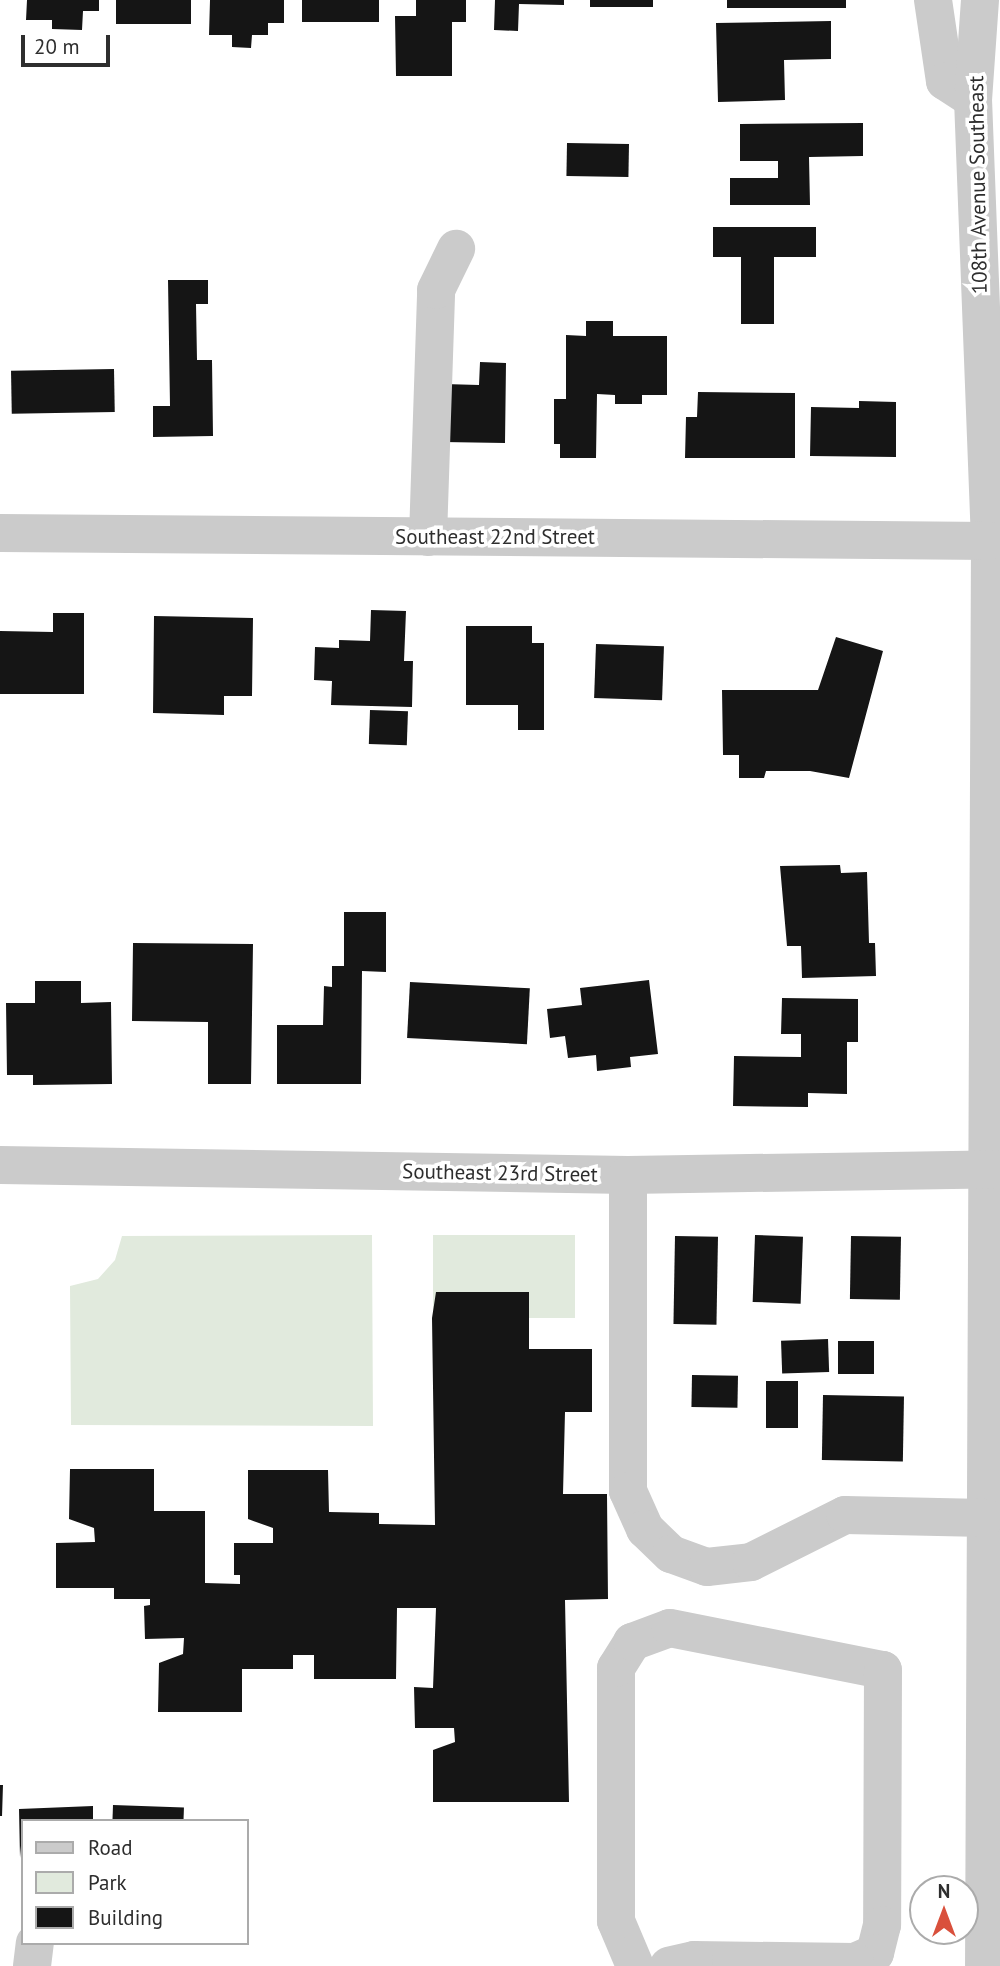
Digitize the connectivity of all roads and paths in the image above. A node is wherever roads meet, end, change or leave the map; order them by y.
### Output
1 (933, 0) edge
2 (980, 0) edge
3 (986, 100) edge
4 (456, 249) dead end
5 (0, 533) edge
6 (428, 537) junction
7 (990, 541) junction
8 (995, 735) edge
9 (993, 971) edge
10 (0, 1166) edge
11 (992, 1169) edge
12 (628, 1175) junction
13 (990, 1536) edge
14 (35, 1945) edge
15 (32, 1966) edge
16 (635, 1966) edge
17 (669, 1966) edge
18 (984, 1966) edge

1 - 3 street
2 - 3 street, 108th Avenue Southeast
3 - 7 street, 108th Avenue Southeast
4 - 6 street
5 - 6 street, Southeast 22nd Street
6 - 7 street, Southeast 22nd Street
7 - 8 street, 108th Avenue Southeast
8 - 9 street, 108th Avenue Southeast
9 - 11 street, 108th Avenue Southeast
10 - 12 street, Southeast 23rd Street
11 - 12 street, Southeast 23rd Street
11 - 13 street, 108th Avenue Southeast
12 - 13 street
13 - 18 street, 108th Avenue Southeast
14 - 15 street
16 - 17 street

